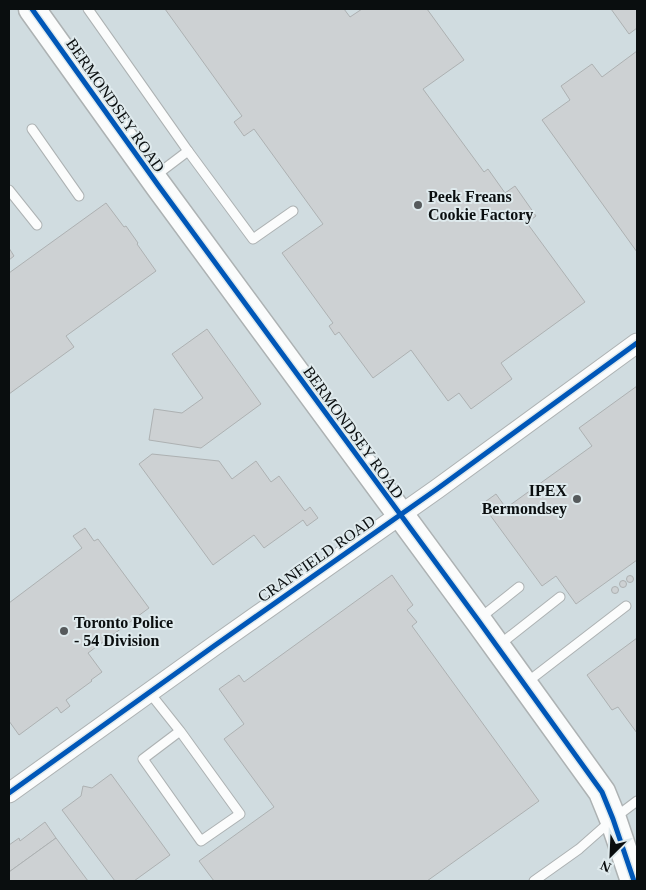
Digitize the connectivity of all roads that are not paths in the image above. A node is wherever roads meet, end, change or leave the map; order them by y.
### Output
1 (32, 9) edge
2 (88, 9) edge
3 (32, 129) dead end
4 (188, 151) junction
5 (153, 178) junction
6 (9, 190) edge
7 (79, 196) dead end
8 (293, 211) dead end
9 (37, 225) dead end
10 (637, 342) edge
11 (400, 515) junction
12 (519, 587) dead end
13 (560, 597) dead end
14 (626, 606) dead end
15 (478, 620) junction
16 (497, 647) junction
17 (524, 684) junction
18 (149, 692) junction
19 (180, 731) junction
20 (9, 793) edge
21 (637, 801) edge
22 (613, 819) junction
23 (534, 881) edge
24 (634, 881) edge

1 - 5 street, BERMONDSEY ROAD
2 - 4 lane
3 - 7 lane
4 - 5 lane
4 - 8 lane
5 - 11 street, BERMONDSEY ROAD
6 - 9 lane
10 - 11 street, CRANFIELD ROAD
11 - 15 street, BERMONDSEY ROAD
11 - 18 street, CRANFIELD ROAD
12 - 15 lane
13 - 16 lane
14 - 17 lane
15 - 16 street, BERMONDSEY ROAD
16 - 17 street, BERMONDSEY ROAD
17 - 22 street, BERMONDSEY ROAD
18 - 19 lane
18 - 20 street, CRANFIELD ROAD
19 - 19 lane
21 - 22 lane
22 - 23 lane
22 - 24 street, BERMONDSEY ROAD

